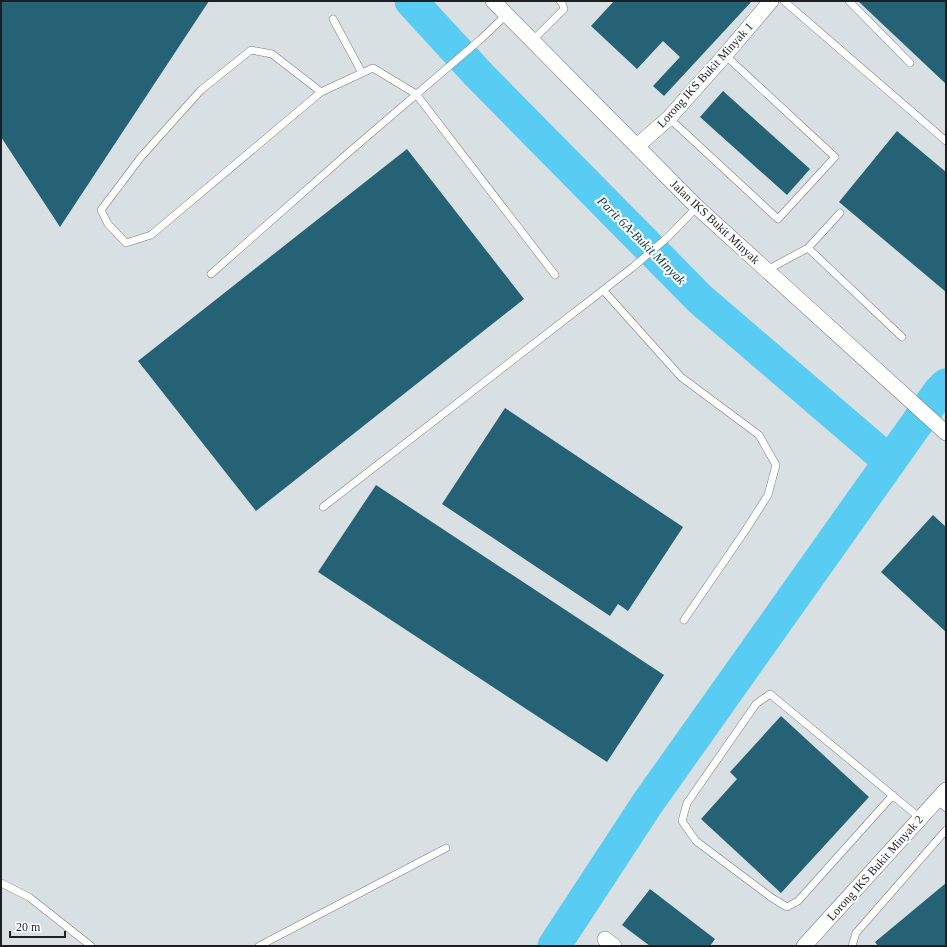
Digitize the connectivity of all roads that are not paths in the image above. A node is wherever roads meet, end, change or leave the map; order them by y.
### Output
1 (493, 1) edge
2 (560, 1) edge
3 (770, 1) edge
4 (784, 1) edge
5 (849, 1) edge
6 (506, 15) junction
7 (333, 19) dead end
8 (532, 41) junction
9 (725, 55) junction
10 (910, 63) dead end
11 (362, 73) junction
12 (321, 92) junction
13 (416, 94) junction
14 (669, 118) junction
15 (946, 141) edge
16 (637, 146) junction
17 (697, 206) junction
18 (840, 213) dead end
19 (808, 248) junction
20 (767, 270) junction
21 (210, 274) dead end
22 (555, 275) dead end
23 (603, 290) junction
24 (902, 337) dead end
25 (946, 433) edge
26 (323, 507) dead end
27 (684, 620) dead end
28 (893, 795) junction
29 (943, 799) edge
30 (920, 818) junction
31 (946, 830) edge
32 (446, 848) dead end
33 (1, 883) edge
34 (91, 946) edge
35 (259, 946) edge
36 (805, 946) edge
37 (852, 946) edge

1 - 6 street, Jalan IKS Bukit Minyak
2 - 8 lane
3 - 9 street, Lorong IKS Bukit Minyak 1
4 - 15 lane
5 - 10 lane
6 - 8 street, Jalan IKS Bukit Minyak
6 - 13 lane
7 - 11 lane
8 - 16 street, Jalan IKS Bukit Minyak
9 - 14 street, Lorong IKS Bukit Minyak 1
9 - 14 lane
11 - 12 lane
11 - 13 lane
12 - 12 lane
13 - 21 lane
13 - 22 lane
14 - 16 street, Lorong IKS Bukit Minyak 1
16 - 17 street, Jalan IKS Bukit Minyak
17 - 20 street, Jalan IKS Bukit Minyak
17 - 23 lane
18 - 19 lane
19 - 20 lane
19 - 24 lane
20 - 25 street, Jalan IKS Bukit Minyak
23 - 26 lane
23 - 27 lane
28 - 28 lane
28 - 30 lane
29 - 30 street, Lorong IKS Bukit Minyak 2
30 - 36 street, Lorong IKS Bukit Minyak 2
31 - 37 lane
32 - 35 lane
33 - 34 lane

